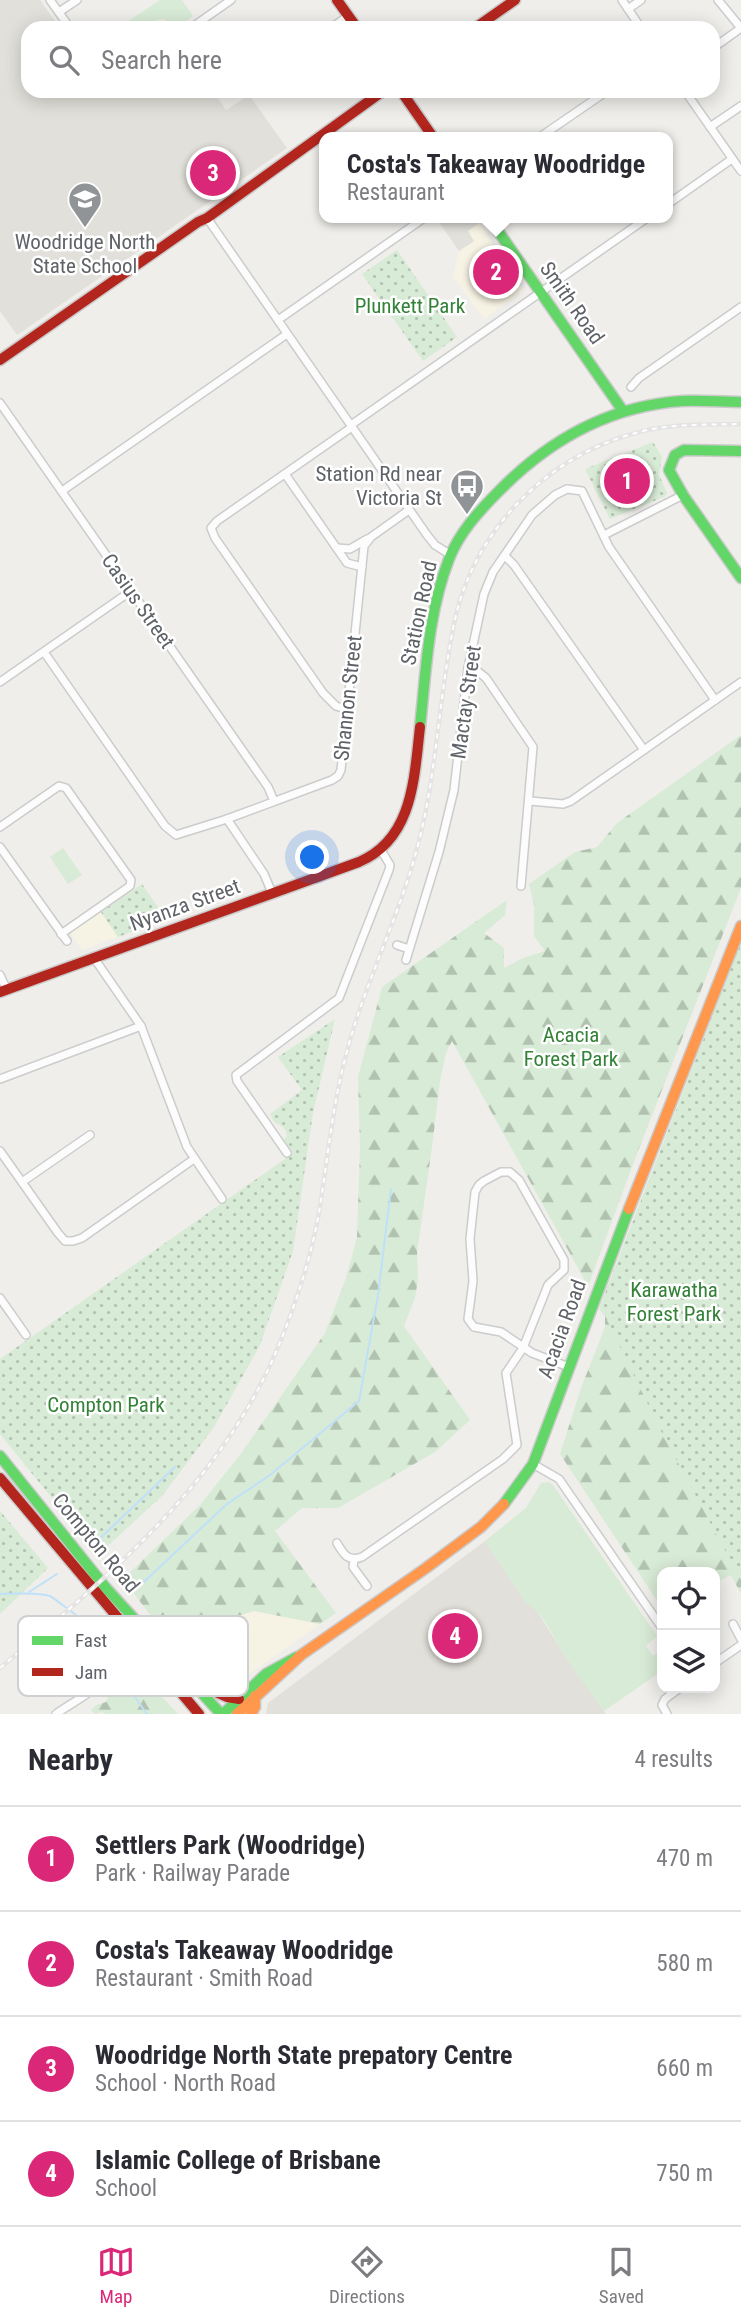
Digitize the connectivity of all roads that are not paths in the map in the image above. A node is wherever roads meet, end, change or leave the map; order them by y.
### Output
1 (50, 0) edge
2 (76, 0) edge
3 (231, 0) edge
4 (337, 0) edge
5 (515, 0) edge
6 (622, 0) edge
7 (641, 0) edge
8 (718, 0) edge
9 (628, 9) junction
10 (59, 12) junction
11 (348, 16) junction
12 (65, 21) edge
13 (201, 21) edge
14 (341, 21) edge
15 (352, 21) edge
16 (485, 21) edge
17 (636, 21) edge
18 (720, 43) edge
19 (373, 98) edge
20 (406, 98) edge
21 (597, 98) edge
22 (690, 98) edge
23 (741, 106) edge
24 (710, 127) junction
25 (327, 132) edge
26 (430, 132) edge
27 (547, 132) edge
28 (319, 138) edge
29 (732, 159) junction
30 (741, 171) edge
31 (673, 200) edge
32 (207, 219) junction
33 (417, 223) edge
34 (493, 223) edge
35 (640, 223) edge
36 (541, 292) junction
37 (741, 307) edge
38 (278, 320) junction
39 (287, 334) junction
40 (0, 360) edge
41 (631, 387) dead end
42 (741, 402) edge
43 (0, 403) edge
44 (623, 411) junction
45 (351, 426) junction
46 (741, 451) edge
47 (285, 474) junction
48 (62, 491) junction
49 (683, 495) junction
50 (409, 510) junction
51 (604, 535) junction
52 (371, 537) junction
53 (337, 549) junction
54 (451, 555) junction
55 (505, 556) junction
56 (346, 563) junction
57 (362, 564) junction
58 (741, 578) edge
59 (359, 587) junction
60 (131, 591) junction
61 (44, 652) junction
62 (468, 668) junction
63 (0, 682) edge
64 (741, 682) edge
65 (715, 700) junction
66 (346, 709) junction
67 (644, 750) junction
68 (274, 800) junction
69 (530, 801) junction
70 (228, 819) junction
71 (0, 827) edge
72 (0, 847) edge
73 (382, 850) junction
74 (521, 886) dead end
75 (272, 893) junction
76 (741, 926) edge
77 (61, 934) junction
78 (67, 941) dead end
79 (397, 945) dead end
80 (409, 949) junction
81 (94, 958) junction
82 (406, 960) dead end
83 (0, 975) edge
84 (4, 991) edge
85 (141, 1026) junction
86 (0, 1079) edge
87 (90, 1135) dead end
88 (0, 1152) edge
89 (287, 1153) dead end
90 (194, 1159) junction
91 (22, 1182) junction
92 (222, 1199) dead end
93 (0, 1298) edge
94 (26, 1335) dead end
95 (523, 1348) junction
96 (569, 1367) junction
97 (3, 1460) edge
98 (533, 1465) junction
99 (0, 1478) edge
100 (8, 1489) junction
101 (337, 1543) dead end
102 (354, 1560) junction
103 (367, 1586) dead end
104 (115, 1616) edge
105 (131, 1616) edge
106 (657, 1621) edge
107 (733, 1624) dead end
108 (741, 1639) edge
109 (741, 1645) edge
110 (301, 1656) junction
111 (720, 1660) edge
112 (248, 1689) edge
113 (673, 1693) edge
114 (81, 1696) edge
115 (182, 1696) edge
116 (205, 1696) edge
117 (226, 1696) edge
118 (242, 1696) edge
119 (255, 1696) junction
120 (239, 1699) junction
121 (56, 1714) edge
122 (198, 1714) edge
123 (222, 1714) edge
124 (237, 1714) edge
125 (251, 1714) edge
126 (667, 1714) edge

1 - 10 street
2 - 10 street
3 - 13 street
4 - 11 street
5 - 16 street
6 - 9 street
7 - 9 street
8 - 18 street
9 - 17 street
10 - 12 street
11 - 14 street
11 - 15 street
19 - 25 street
20 - 26 street
21 - 27 street
22 - 24 street
23 - 24 street
24 - 29 street
28 - 32 street
29 - 30 street
29 - 31 street
32 - 38 street
32 - 40 street
33 - 38 street
34 - 36 street, Smith Road
35 - 36 street
36 - 44 street, Smith Road
36 - 45 street
37 - 41 street
38 - 39 street
39 - 45 street
39 - 48 street
42 - 44 street, Station Road
43 - 48 street, Casius Street
44 - 54 street, Station Road
45 - 47 street
45 - 50 street
46 - 49 street
47 - 53 street
47 - 66 street
48 - 60 street, Casius Street
49 - 51 street
49 - 58 street
50 - 52 street
50 - 54 street
51 - 55 street, Mactay Street
51 - 65 street
52 - 53 street
52 - 57 street, Shannon Street
53 - 56 street
53 - 57 street
54 - 73 street, Station Road
55 - 62 street, Mactay Street
55 - 67 street
56 - 57 street
56 - 59 street
57 - 59 street, Shannon Street
59 - 66 street, Shannon Street
60 - 61 street
60 - 68 street, Casius Street
61 - 63 street
61 - 70 street, Shannon Street
62 - 69 street
62 - 80 street, Mactay Street
64 - 65 street
65 - 67 street
66 - 68 street, Shannon Street
67 - 69 street
68 - 70 street, Shannon Street
69 - 74 street
70 - 75 street
71 - 77 street
72 - 77 street
73 - 75 street, Nyanza Street
73 - 89 street
75 - 81 street, Nyanza Street
76 - 96 street, Acacia Road
77 - 78 street
79 - 80 street
80 - 82 street, Mactay Street
81 - 84 street, Nyanza Street
81 - 85 street
83 - 84 street
85 - 86 street
85 - 90 street
87 - 91 street
88 - 91 street
90 - 91 street
90 - 92 street
93 - 94 street
95 - 95 street
95 - 96 street
95 - 102 street
96 - 98 street, Acacia Road
97 - 100 street
97 - 105 street, Compton Road
98 - 106 street
98 - 110 street, Acacia Road
99 - 100 street, Compton Road
100 - 104 street, Compton Road
101 - 102 street
102 - 103 street
107 - 108 street
109 - 111 street
110 - 112 street, Acacia Road
110 - 119 street, Acacia Road
113 - 126 street
114 - 121 street
115 - 122 street, Compton Road
116 - 123 street, Compton Road
117 - 120 street
118 - 120 street, Acacia Road
119 - 124 street, Acacia Road
119 - 125 street
120 - 123 street, Acacia Road

